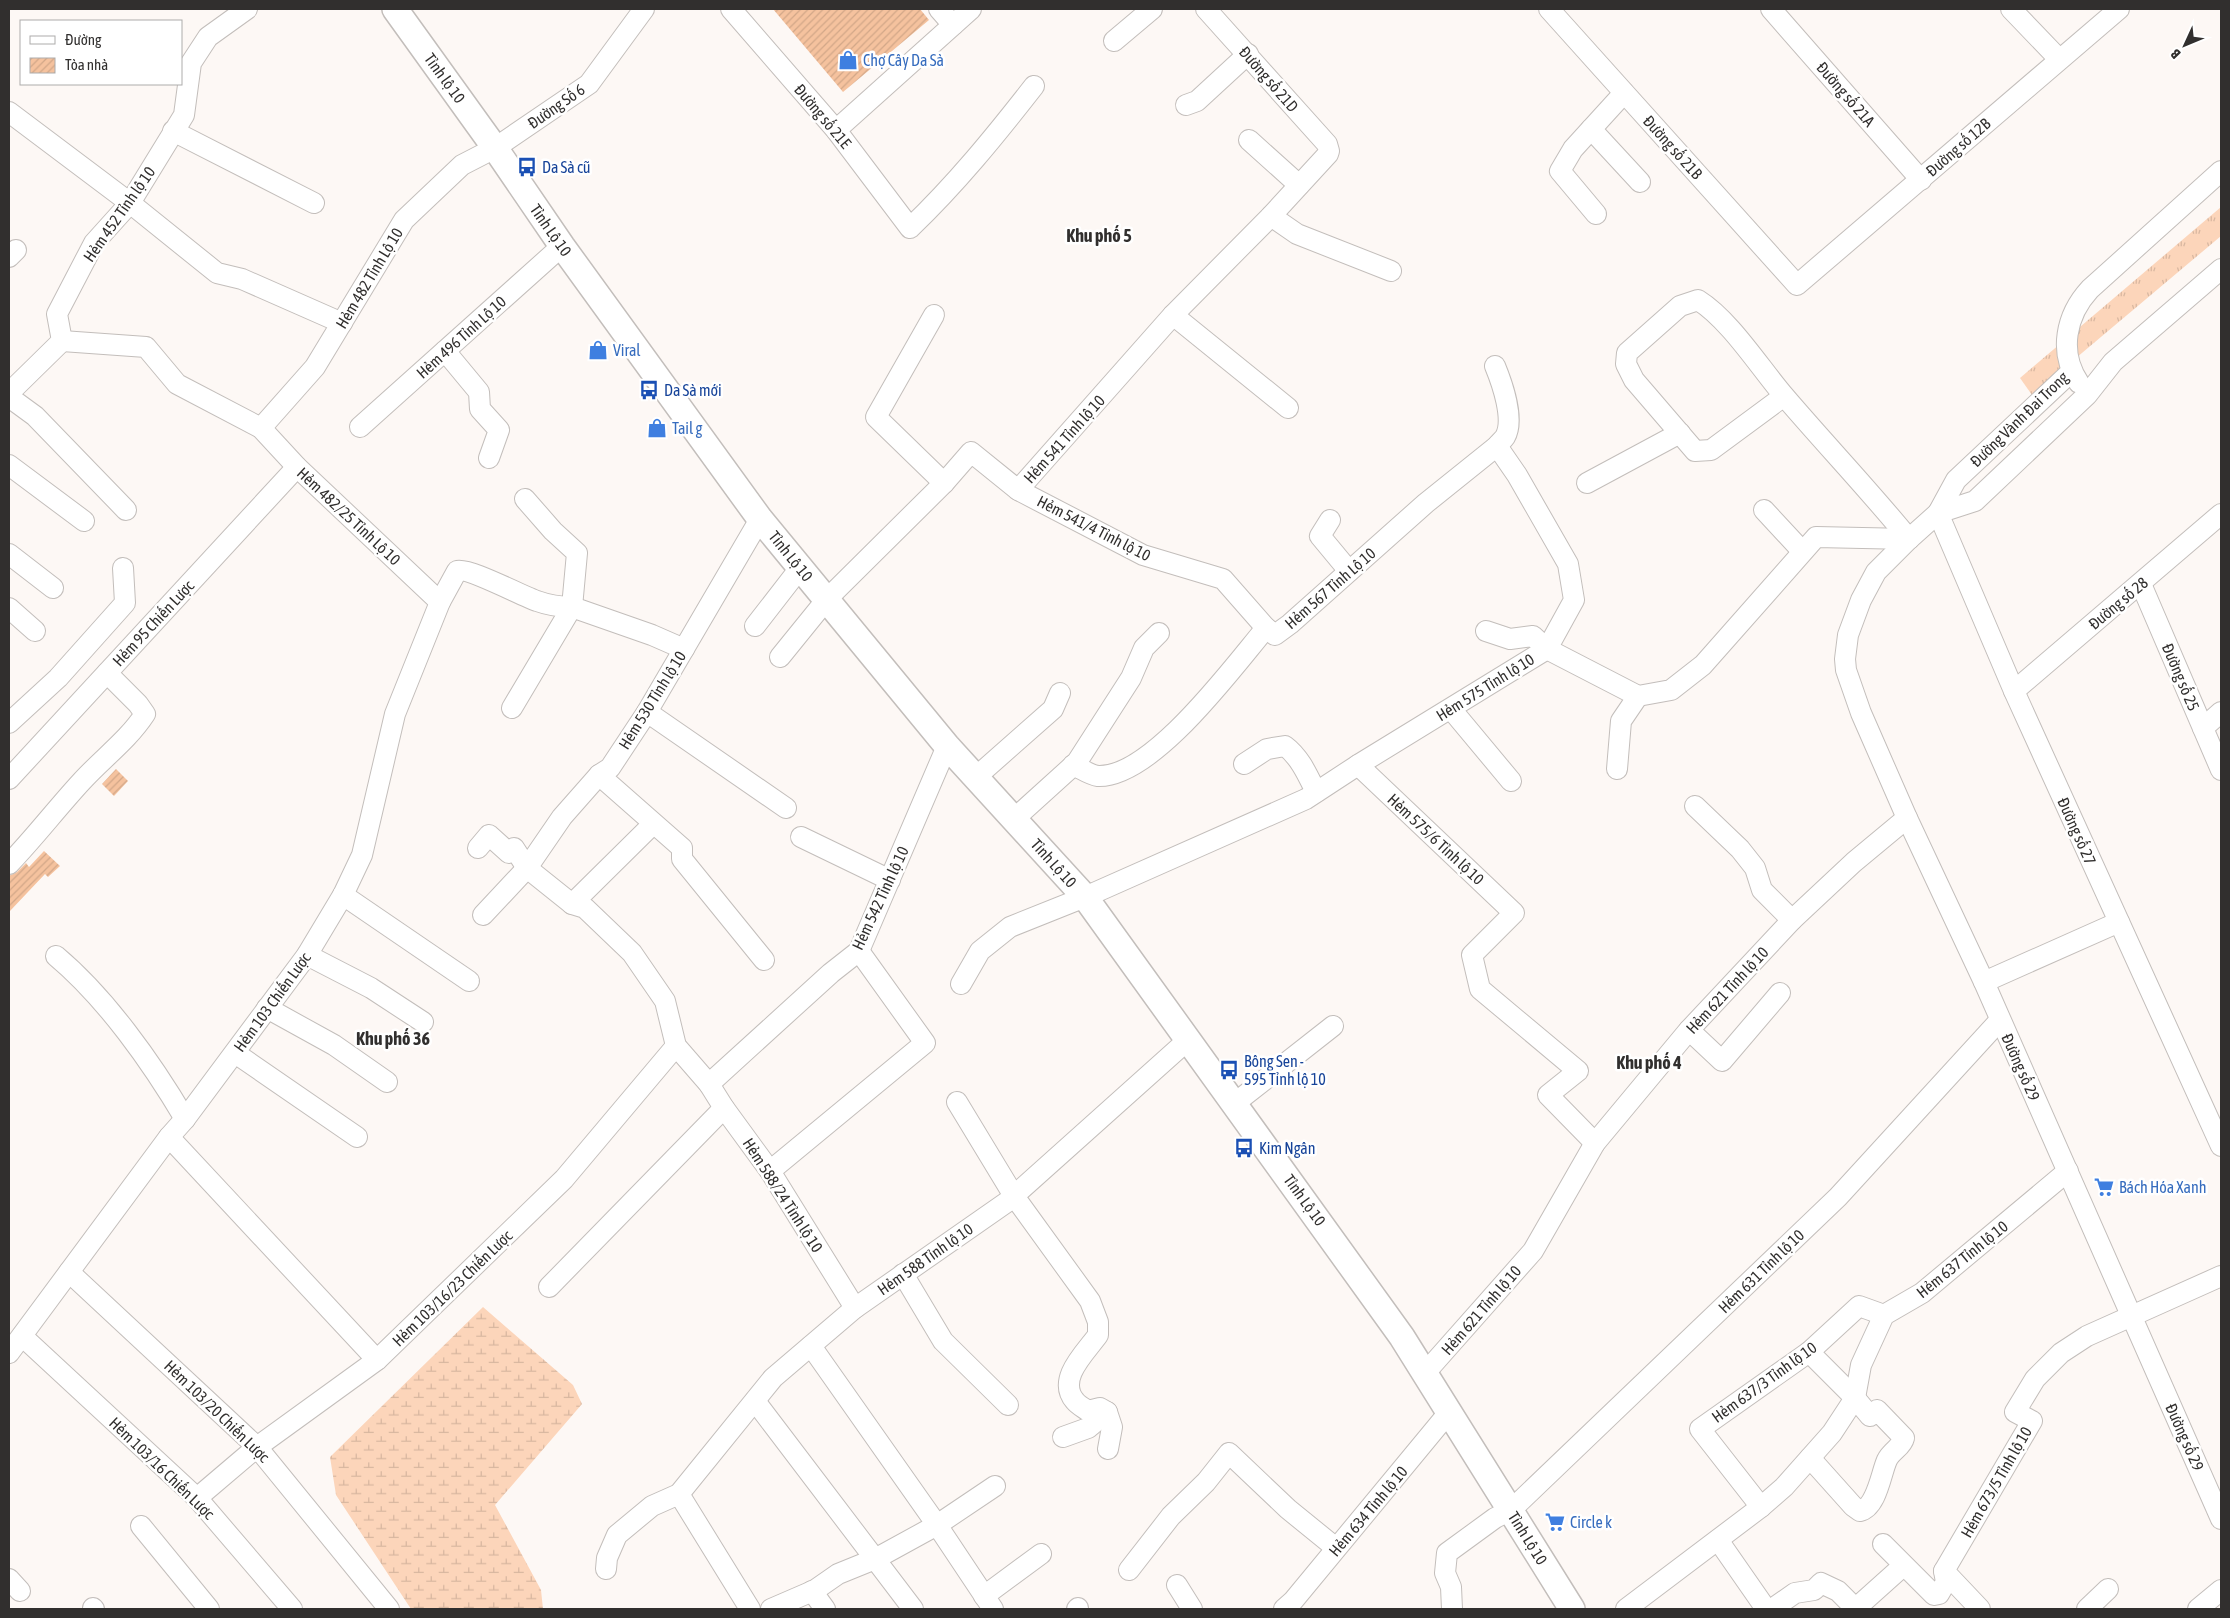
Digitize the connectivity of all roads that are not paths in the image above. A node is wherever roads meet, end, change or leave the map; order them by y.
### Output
1 (247, 9) edge
2 (395, 9) edge
3 (644, 9) edge
4 (730, 9) edge
5 (939, 9) edge
6 (971, 9) edge
7 (1152, 9) edge
8 (1206, 9) edge
9 (1549, 9) edge
10 (1771, 9) edge
11 (2012, 9) edge
12 (2119, 9) edge
13 (952, 25) junction
14 (1114, 41) dead end
15 (1248, 54) junction
16 (2059, 59) junction
17 (186, 60) edge
18 (1034, 86) dead end
19 (1624, 93) junction
20 (1186, 105) dead end
21 (9, 112) edge
22 (1591, 129) junction
23 (836, 130) junction
24 (173, 131) junction
25 (1249, 140) dead end
26 (495, 148) junction
27 (1329, 151) joint
28 (2221, 171) edge
29 (1921, 180) junction
30 (1640, 182) dead end
31 (1299, 185) junction
32 (314, 203) dead end
33 (130, 204) junction
34 (1596, 214) dead end
35 (1271, 216) junction
36 (562, 246) junction
37 (2221, 269) edge
38 (1391, 272) dead end
39 (1797, 285) joint
40 (934, 315) dead end
41 (1173, 315) junction
42 (342, 323) junction
43 (62, 341) junction
44 (445, 351) junction
45 (1495, 366) dead end
46 (2071, 372) junction
47 (9, 392) edge
48 (2087, 395) junction
49 (1784, 396) junction
50 (9, 397) edge
51 (1288, 408) dead end
52 (360, 427) dead end
53 (261, 428) junction
54 (1680, 433) junction
55 (1497, 446) junction
56 (489, 458) dead end
57 (9, 465) edge
58 (297, 467) junction
59 (944, 483) junction
60 (1587, 483) dead end
61 (1018, 490) junction
62 (525, 499) dead end
63 (126, 510) dead end
64 (1764, 510) dead end
65 (1938, 513) junction
66 (2221, 514) edge
67 (760, 519) junction
68 (1330, 520) dead end
69 (84, 521) dead end
70 (1909, 538) junction
71 (1802, 551) junction
72 (9, 554) edge
73 (123, 568) dead end
74 (800, 568) junction
75 (1349, 571) junction
76 (2141, 584) junction
77 (53, 588) dead end
78 (827, 599) junction
79 (440, 602) junction
80 (572, 607) junction
81 (9, 608) edge
82 (1856, 611) joint
83 (756, 626) dead end
84 (1266, 628) junction
85 (35, 631) dead end
86 (1486, 632) dead end
87 (1159, 633) dead end
88 (684, 649) junction
89 (1547, 649) junction
90 (780, 657) dead end
91 (107, 674) junction
92 (2014, 691) junction
93 (1060, 693) dead end
94 (1638, 696) junction
95 (512, 708) dead end
96 (1450, 710) junction
97 (647, 712) junction
98 (2221, 712) edge
99 (9, 723) edge
100 (2203, 728) junction
101 (947, 746) junction
102 (1244, 764) dead end
103 (1073, 765) junction
104 (1358, 765) junction
105 (1617, 769) dead end
106 (2221, 770) edge
107 (599, 775) junction
108 (976, 778) junction
109 (9, 779) edge
110 (1511, 781) dead end
111 (1316, 792) junction
112 (1695, 806) dead end
113 (786, 808) dead end
114 (1907, 818) junction
115 (1014, 819) junction
116 (653, 824) junction
117 (801, 837) dead end
118 (478, 848) dead end
119 (9, 864) edge
120 (527, 868) junction
121 (890, 880) junction
122 (343, 895) junction
123 (1085, 897) junction
124 (572, 904) junction
125 (483, 915) dead end
126 (1792, 920) junction
127 (2119, 922) junction
128 (859, 951) junction
129 (307, 955) junction
130 (56, 956) dead end
131 (764, 960) dead end
132 (469, 982) dead end
133 (1984, 982) junction
134 (961, 984) dead end
135 (1780, 993) dead end
136 (267, 1008) junction
137 (2000, 1020) junction
138 (423, 1022) dead end
139 (1332, 1026) dead end
140 (1689, 1030) junction
141 (1188, 1039) junction
142 (676, 1046) junction
143 (235, 1053) junction
144 (387, 1082) dead end
145 (709, 1084) junction
146 (956, 1102) dead end
147 (1235, 1103) junction
148 (724, 1108) junction
149 (185, 1119) junction
150 (169, 1137) junction
151 (357, 1137) dead end
152 (1595, 1143) junction
153 (2221, 1146) edge
154 (770, 1170) junction
155 (2068, 1170) junction
156 (1014, 1196) junction
157 (69, 1272) junction
158 (903, 1274) junction
159 (2221, 1276) edge
160 (549, 1287) dead end
161 (855, 1308) junction
162 (1884, 1315) junction
163 (2132, 1315) junction
164 (22, 1336) junction
165 (811, 1346) junction
166 (1809, 1352) junction
167 (9, 1354) edge
168 (377, 1360) junction
169 (1425, 1373) junction
170 (1855, 1398) junction
171 (755, 1401) junction
172 (1008, 1406) dead end
173 (1450, 1411) junction
174 (1107, 1412) junction
175 (1063, 1437) dead end
176 (258, 1447) junction
177 (1108, 1449) dead end
178 (1810, 1458) junction
179 (996, 1486) dead end
180 (679, 1494) junction
181 (197, 1498) junction
182 (1761, 1508) junction
183 (1511, 1510) junction
184 (2221, 1519) edge
185 (937, 1525) junction
186 (141, 1526) dead end
187 (1718, 1540) junction
188 (1883, 1544) dead end
189 (1336, 1548) junction
190 (1041, 1554) dead end
191 (875, 1559) junction
192 (1903, 1566) junction
193 (606, 1570) dead end
194 (1129, 1570) dead end
195 (1944, 1571) junction
196 (1177, 1585) dead end
197 (2108, 1589) dead end
198 (2221, 1590) edge
199 (812, 1591) junction
200 (988, 1603) edge
201 (209, 1609) edge
202 (292, 1609) edge
203 (389, 1609) edge
204 (750, 1609) edge
205 (771, 1609) edge
206 (825, 1609) edge
207 (913, 1609) edge
208 (1192, 1609) edge
209 (1284, 1609) edge
210 (1452, 1609) edge
211 (1572, 1609) edge
212 (1626, 1609) edge
213 (1766, 1609) edge
214 (1772, 1609) edge
215 (1856, 1609) edge
216 (1980, 1609) edge
217 (2088, 1609) edge
218 (2198, 1609) edge

1 - 17 street, Hẻm 452 Tỉnh lộ 10
2 - 26 main road, Tỉnh lộ 10
3 - 26 street, Đường Số 6
4 - 23 street, Đường số 21E
5 - 13 street
6 - 13 street
7 - 14 street
8 - 15 street, Đường số 21D
9 - 19 street, Đường số 21B
10 - 29 street, Đường số 21A
11 - 16 street
12 - 16 street, Đường số 12B
13 - 23 street
15 - 20 street
15 - 27 street, Đường số 21D
16 - 29 street, Đường số 12B
17 - 24 street, Hẻm 452 Tỉnh lộ 10
18 - 23 street, Đường số 21E
19 - 22 street
19 - 39 street, Đường số 21B
21 - 33 street
22 - 30 street
22 - 34 street
24 - 32 street
24 - 33 street, Hẻm 452 Tỉnh lộ 10
25 - 31 street
26 - 36 main road, Tỉnh Lộ 10
26 - 42 street, Hẻm 482 Tỉnh Lộ 10
27 - 31 street, Hẻm 541 Tỉnh lộ 10
28 - 46 street, Đường Vành Đai Trong
29 - 39 street, Đường số 12B
31 - 35 street, Hẻm 541 Tỉnh lộ 10
33 - 42 street
33 - 43 street, Hẻm 452 Tỉnh lộ 10
35 - 38 street
35 - 41 street, Hẻm 541 Tỉnh lộ 10
36 - 44 street, Hẻm 496 Tỉnh Lộ 10
36 - 67 main road, Tỉnh Lộ 10
37 - 48 street, Đường Vành Đai Trong
40 - 59 street
41 - 51 street
41 - 61 street, Hẻm 541 Tỉnh lộ 10
42 - 53 street, Hẻm 482 Tỉnh Lộ 10
43 - 47 street
43 - 53 street, Hẻm 482/25 Tỉnh Lộ 10
44 - 52 street, Hẻm 496 Tỉnh Lộ 10
44 - 56 street
45 - 55 street
46 - 48 street
46 - 65 street, Đường Vành Đai Trong
48 - 65 street, Đường Vành Đai Trong
49 - 54 street
49 - 54 street
49 - 70 street
50 - 63 street
53 - 58 street, Hẻm 482/25 Tỉnh Lộ 10
54 - 60 street
55 - 75 street, Hẻm 567 Tỉnh Lộ 10
55 - 89 street
57 - 69 street
58 - 79 street, Hẻm 482/25 Tỉnh Lộ 10
58 - 91 street, Hẻm 95 Chiến Lược
59 - 61 street, Hẻm 541 Tỉnh lộ 10
59 - 78 street, Hẻm 541 Tỉnh lộ 10
61 - 84 street, Hẻm 541/4 Tỉnh lộ 10
62 - 80 street
64 - 71 street
65 - 70 street, Đường Vành Đai Trong
65 - 92 street, Đường số 27
66 - 76 street, Đường số 28
67 - 74 main road, Tỉnh Lộ 10
67 - 88 street, Hẻm 530 Tỉnh lộ 10
68 - 75 street
70 - 71 street
70 - 82 street, Đường Vành Đai Trong
71 - 94 street
72 - 77 street
73 - 99 street
74 - 78 main road, Tỉnh Lộ 10
74 - 83 street
75 - 84 street, Hẻm 567 Tỉnh Lộ 10
76 - 92 street, Đường số 28
76 - 100 street, Đường số 25
78 - 90 street, Hẻm 541 Tỉnh lộ 10
78 - 101 main road, Tỉnh Lộ 10
79 - 80 street, Hẻm 103 Chiến Lược
79 - 122 street, Hẻm 103 Chiến Lược
80 - 88 street
80 - 95 street
81 - 85 street
82 - 114 street, Đường số 29
84 - 103 street, Hẻm 567 Tỉnh Lộ 10
86 - 89 street
87 - 103 street
88 - 97 street, Hẻm 530 Tỉnh lộ 10
89 - 94 street, Hẻm 575 Tỉnh lộ 10
89 - 96 street, Hẻm 575 Tỉnh lộ 10
91 - 109 street, Hẻm 95 Chiến Lược
91 - 119 street
92 - 127 street, Đường số 27
93 - 108 street
94 - 105 street
96 - 104 street, Hẻm 575 Tỉnh lộ 10
96 - 110 street
97 - 107 street, Hẻm 530 Tỉnh lộ 10
97 - 113 street
98 - 100 street
100 - 106 street, Đường số 25
101 - 108 main road, Tỉnh Lộ 10
101 - 121 street, Hẻm 542 Tỉnh lộ 10
102 - 111 street
103 - 115 street
104 - 111 street, Hẻm 575 Tỉnh lộ 10
104 - 152 street, Hẻm 575/6 Tỉnh lộ 10
107 - 116 street
107 - 120 street, Hẻm 530 Tỉnh lộ 10
108 - 115 main road, Tỉnh Lộ 10
111 - 123 street, Hẻm 575 Tỉnh lộ 10
112 - 126 street
114 - 126 street, Hẻm 621 Tỉnh lộ 10
114 - 133 street, Đường số 29
115 - 123 main road, Tỉnh Lộ 10
116 - 124 street
116 - 131 street
117 - 121 street
118 - 120 street
120 - 124 street
120 - 125 street, Hẻm 530 Tỉnh lộ 10
121 - 128 street, Hẻm 542 Tỉnh lộ 10
122 - 129 street, Hẻm 103 Chiến Lược
122 - 132 street
123 - 134 street, Hẻm 575 Tỉnh lộ 10
123 - 141 main road, Tỉnh Lộ 10
124 - 142 street
126 - 140 street, Hẻm 621 Tỉnh lộ 10
127 - 133 street
127 - 153 street, Đường số 27
128 - 145 street, Hẻm 542 Tỉnh lộ 10
128 - 154 street
129 - 136 street, Hẻm 103 Chiến Lược
129 - 138 street
130 - 149 street
133 - 137 street, Đường số 29
135 - 140 street
136 - 143 street, Hẻm 103 Chiến Lược
136 - 144 street
137 - 155 street, Đường số 29
137 - 183 street, Hẻm 631 Tỉnh lộ 10
139 - 147 street
140 - 152 street, Hẻm 621 Tỉnh lộ 10
141 - 147 main road, Tỉnh Lộ 10
141 - 156 street, Hẻm 588 Tỉnh lộ 10
142 - 145 street, Hẻm 588/24 Tỉnh lộ 10
142 - 168 street, Hẻm 103/16/23 Chiến Lược
143 - 149 street, Hẻm 103 Chiến Lược
143 - 151 street
145 - 148 street, Hẻm 588/24 Tỉnh lộ 10
146 - 156 street
147 - 169 main road, Tỉnh Lộ 10
148 - 154 street, Hẻm 588/24 Tỉnh lộ 10
148 - 160 street
149 - 150 street, Hẻm 103 Chiến Lược
150 - 157 street, Hẻm 103 Chiến Lược
150 - 168 street
152 - 169 street, Hẻm 621 Tỉnh lộ 10
154 - 161 street, Hẻm 588/24 Tỉnh lộ 10
155 - 162 street, Hẻm 637 Tỉnh lộ 10
155 - 163 street, Đường số 29
156 - 158 street, Hẻm 588 Tỉnh lộ 10
156 - 174 street
157 - 164 street, Hẻm 103 Chiến Lược
157 - 176 street, Hẻm 103/20 Chiến Lược
158 - 161 street, Hẻm 588 Tỉnh lộ 10
158 - 172 street
159 - 163 street
161 - 165 street, Hẻm 588 Tỉnh lộ 10
162 - 166 street, Hẻm 637/3 Tỉnh lộ 10
162 - 170 street
163 - 184 street, Đường số 29
163 - 195 street, Hẻm 673/5 Tỉnh lộ 10
164 - 167 street, Hẻm 103 Chiến Lược
164 - 181 street, Hẻm 103/16 Chiến Lược
165 - 171 street, Hẻm 588 Tỉnh lộ 10
165 - 185 street
166 - 170 street
166 - 182 street, Hẻm 637/3 Tỉnh lộ 10
168 - 176 street, Hẻm 103/16/23 Chiến Lược
169 - 173 main road, Tỉnh Lộ 10
170 - 178 street
170 - 178 street
171 - 180 street, Hẻm 588 Tỉnh lộ 10
171 - 191 street
173 - 183 main road, Tỉnh Lộ 10
173 - 189 street, Hẻm 634 Tỉnh lộ 10
174 - 175 street
174 - 177 street
176 - 181 street, Hẻm 103/16/23 Chiến Lược
176 - 203 street, Hẻm 103/20 Chiến Lược
178 - 182 street
179 - 185 street
180 - 193 street
180 - 204 street
181 - 202 street, Hẻm 103/16 Chiến Lược
182 - 187 street
183 - 210 street, Hẻm 631 Tỉnh lộ 10
183 - 211 main road, Tỉnh Lộ 10
185 - 191 street
185 - 200 street
186 - 201 street
187 - 212 street
187 - 213 street
188 - 192 street
189 - 194 street
189 - 209 street, Hẻm 634 Tỉnh lộ 10
190 - 200 street
191 - 199 street
191 - 207 street
192 - 195 street
192 - 215 street
195 - 216 street
196 - 208 street
197 - 217 street
198 - 218 street
199 - 205 street
199 - 206 street
214 - 215 street

